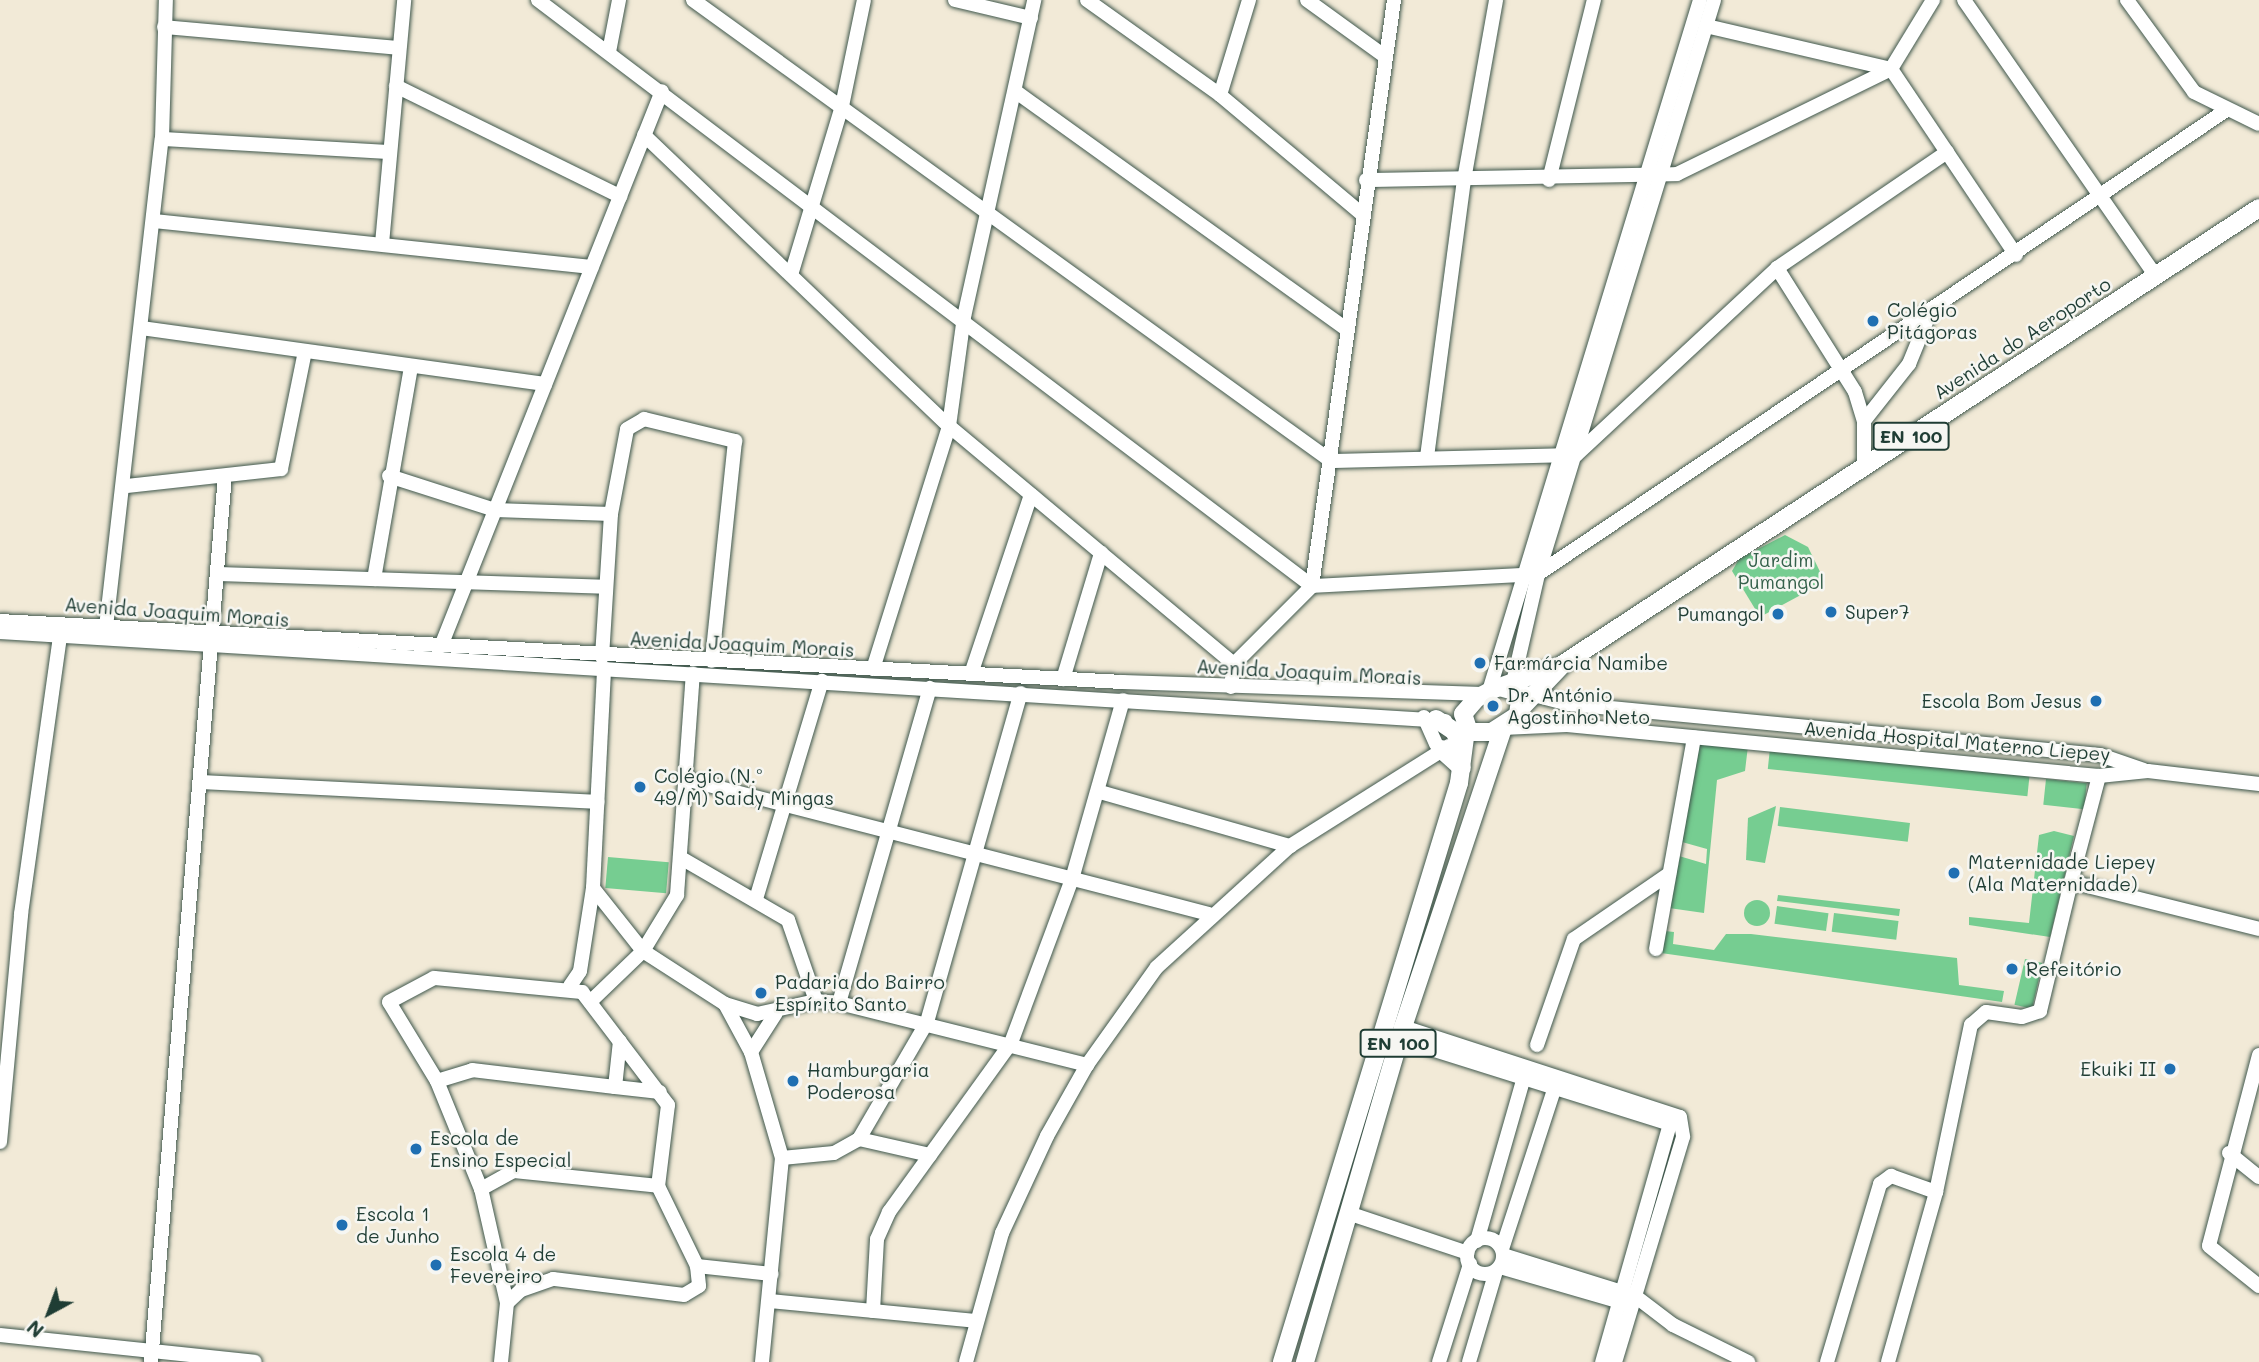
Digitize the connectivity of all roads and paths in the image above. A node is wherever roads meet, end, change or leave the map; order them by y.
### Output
1 (166, 0) edge
2 (404, 0) edge
3 (538, 0) edge
4 (620, 0) edge
5 (694, 0) edge
6 (864, 0) edge
7 (955, 0) edge
8 (1034, 0) edge
9 (1087, 0) edge
10 (1250, 0) edge
11 (1307, 0) edge
12 (1394, 0) edge
13 (1496, 0) edge
14 (1594, 0) edge
15 (1700, 0) edge
16 (1714, 0) edge
17 (1933, 0) edge
18 (1964, 0) edge
19 (2127, 0) edge
20 (1031, 18) junction
21 (1706, 26) junction
22 (164, 27) junction
23 (399, 48) junction
24 (609, 51) junction
25 (1383, 55) junction
26 (1891, 69) junction
27 (396, 86) junction
28 (662, 91) junction
29 (1015, 91) junction
30 (1220, 95) junction
31 (842, 106) junction
32 (2225, 111) junction
33 (2259, 124) edge
34 (644, 135) junction
35 (162, 139) junction
36 (390, 152) junction
37 (1947, 152) junction
38 (1661, 176) junction
39 (1645, 177) junction
40 (1366, 180) junction
41 (1464, 180) junction
42 (1549, 180) junction
43 (620, 196) junction
44 (2101, 197) junction
45 (815, 206) junction
46 (2259, 208) edge
47 (987, 213) junction
48 (1362, 215) junction
49 (154, 221) junction
50 (382, 244) junction
51 (2016, 256) junction
52 (592, 267) junction
53 (1777, 268) junction
54 (791, 275) junction
55 (2156, 276) junction
56 (1930, 315) junction
57 (964, 317) junction
58 (141, 328) junction
59 (1348, 330) junction
60 (305, 351) junction
61 (411, 366) junction
62 (1845, 373) junction
63 (545, 384) junction
64 (1864, 421) junction
65 (949, 426) junction
66 (1559, 454) junction
67 (1576, 455) junction
68 (1427, 457) junction
69 (1331, 461) junction
70 (1864, 466) junction
71 (225, 476) junction
72 (389, 476) junction
73 (127, 486) junction
74 (1031, 495) junction
75 (495, 510) junction
76 (611, 514) junction
77 (1101, 553) junction
78 (218, 574) junction
79 (1531, 574) junction
80 (374, 579) junction
81 (467, 582) junction
82 (1312, 586) junction
83 (605, 587) junction
84 (0, 621) edge
85 (106, 627) junction
86 (0, 632) edge
87 (60, 635) junction
88 (215, 641) junction
89 (441, 646) junction
90 (712, 662) junction
91 (603, 663) junction
92 (1234, 664) junction
93 (873, 669) junction
94 (692, 674) junction
95 (971, 674) junction
96 (1063, 679) junction
97 (822, 681) junction
98 (1231, 687) junction
99 (930, 688) junction
100 (1508, 691) junction
101 (1021, 693) junction
102 (1123, 700) junction
103 (1430, 718) junction
104 (1764, 723) junction
105 (1503, 728) junction
106 (1694, 737) junction
107 (1465, 741) junction
108 (1762, 743) junction
109 (1438, 747) junction
110 (2148, 771) junction
111 (2099, 776) junction
112 (685, 779) junction
113 (203, 782) junction
114 (2259, 784) edge
115 (1100, 792) junction
116 (597, 802) junction
117 (785, 809) junction
118 (893, 833) junction
119 (1290, 846) junction
120 (974, 854) junction
121 (681, 858) junction
122 (1669, 874) junction
123 (1072, 879) junction
124 (2071, 882) junction
125 (593, 888) junction
126 (756, 899) junction
127 (1209, 914) junction
128 (2259, 929) edge
129 (1656, 949) dead end
130 (643, 951) junction
131 (570, 986) junction
132 (816, 1001) junction
133 (590, 1002) junction
134 (839, 1003) junction
135 (724, 1004) junction
136 (776, 1013) junction
137 (927, 1022) junction
138 (1401, 1033) junction
139 (620, 1041) junction
140 (1011, 1043) junction
141 (1537, 1045) dead end
142 (751, 1052) junction
143 (2259, 1057) edge
144 (1087, 1065) junction
145 (1525, 1071) junction
146 (437, 1081) junction
147 (1558, 1081) junction
148 (615, 1087) junction
149 (660, 1092) junction
150 (859, 1139) junction
151 (0, 1142) edge
152 (2229, 1153) junction
153 (930, 1155) junction
154 (782, 1158) junction
155 (2259, 1177) edge
156 (658, 1186) junction
157 (481, 1189) junction
158 (1936, 1192) junction
159 (1348, 1213) junction
160 (1471, 1252) junction
161 (1500, 1261) junction
162 (697, 1266) junction
163 (772, 1274) junction
164 (2259, 1286) edge
165 (1630, 1300) junction
166 (769, 1301) junction
167 (507, 1303) junction
168 (873, 1311) junction
169 (976, 1321) junction
170 (0, 1335) edge
171 (151, 1357) edge
172 (255, 1362) edge
173 (500, 1362) edge
174 (762, 1362) edge
175 (966, 1362) edge
176 (1282, 1362) edge
177 (1305, 1362) edge
178 (1439, 1362) edge
179 (1469, 1362) edge
180 (1602, 1362) edge
181 (1615, 1362) edge
182 (1748, 1362) edge
183 (1827, 1362) edge
184 (1888, 1362) edge

1 - 22 street
2 - 23 street
3 - 24 street
4 - 24 street
5 - 31 street
6 - 31 street
7 - 20 street
8 - 20 street
9 - 30 street
10 - 30 street
11 - 25 street
12 - 25 street
13 - 41 street
14 - 42 street
15 - 39 street
16 - 21 street
17 - 26 street
18 - 44 street
19 - 32 street
20 - 29 street
21 - 26 street
21 - 38 street
22 - 23 street
22 - 35 street
23 - 27 street
24 - 28 street
25 - 40 street
26 - 37 street
26 - 38 street
27 - 36 street
27 - 43 street
28 - 34 street
28 - 45 street
29 - 47 street
29 - 59 street
30 - 48 street
31 - 45 street
31 - 47 street
32 - 33 street
32 - 44 street
34 - 43 street
34 - 54 street
35 - 36 street
35 - 49 street
36 - 50 street
37 - 51 street
37 - 53 street
38 - 39 street
38 - 67 street
39 - 42 street
39 - 66 street
40 - 41 street
40 - 48 street
41 - 42 street
41 - 68 street
43 - 52 street
44 - 51 street
44 - 55 street
45 - 54 street
45 - 57 street
46 - 55 main road, Avenida do Aeroporto / EN 100
47 - 57 street
47 - 69 street
48 - 59 street
49 - 50 street
49 - 58 street
50 - 52 street
51 - 56 street
52 - 63 street
53 - 62 street
53 - 67 street
54 - 65 street
55 - 70 main road, Avenida do Aeroporto / EN 100
56 - 62 street
56 - 64 street
57 - 65 street
57 - 82 street
58 - 60 street
58 - 73 street
59 - 69 street
60 - 61 street
60 - 71 street
61 - 63 street
61 - 72 street
62 - 64 street
62 - 79 street
63 - 75 street
64 - 70 street
65 - 74 street
65 - 93 street
66 - 67 street
66 - 68 street
66 - 79 street
67 - 79 street
68 - 69 street
69 - 82 street
70 - 100 main road, Avenida do Aeroporto / EN 100
71 - 73 street
71 - 78 street
72 - 75 street
72 - 80 street
73 - 85 street
74 - 77 street
74 - 95 street
75 - 76 street
75 - 81 street
76 - 83 street
76 - 90 street
77 - 92 street
77 - 96 street
78 - 80 street
78 - 88 street
79 - 82 street
79 - 100 street
79 - 100 street
80 - 81 street
81 - 83 street
81 - 89 street
82 - 92 street
83 - 91 street
84 - 85 street, Avenida Joaquim Morais
85 - 88 street, Avenida Joaquim Morais
86 - 87 street, Avenida Joaquim Morais
87 - 88 street, Avenida Joaquim Morais
87 - 151 street
88 - 89 street, Avenida Joaquim Morais
88 - 91 street, Avenida Joaquim Morais
88 - 113 street
89 - 91 street, Avenida Joaquim Morais
90 - 91 street, Avenida Joaquim Morais
90 - 93 street, Avenida Joaquim Morais
91 - 94 street, Avenida Joaquim Morais
91 - 116 street
92 - 98 street
93 - 95 street, Avenida Joaquim Morais
94 - 97 street, Avenida Joaquim Morais
94 - 112 street
95 - 96 street, Avenida Joaquim Morais
96 - 98 street, Avenida Joaquim Morais
97 - 99 street, Avenida Joaquim Morais
97 - 117 street
98 - 100 street, Avenida Joaquim Morais
99 - 101 street, Avenida Joaquim Morais
99 - 118 street
100 - 104 street, Avenida Hospital Materno Liepey
100 - 105 main road, EN 100
100 - 107 main road, EN 100
101 - 102 street, Avenida Joaquim Morais
101 - 120 street
102 - 103 street, Avenida Joaquim Morais
102 - 115 street
103 - 107 main road
103 - 109 street
104 - 108 street
104 - 110 street, Avenida Hospital Materno Liepey
105 - 106 street, Avenida Hospital Materno Liepey
105 - 107 main road
105 - 138 main road, EN 100
106 - 108 street, Avenida Hospital Materno Liepey
106 - 122 street
107 - 109 main road
107 - 109 street
107 - 176 main road, EN 100
108 - 111 street, Avenida Hospital Materno Liepey
109 - 119 street
110 - 111 street, Avenida Hospital Materno Liepey
110 - 114 street
111 - 124 street
112 - 117 street
112 - 121 street
113 - 116 street
113 - 171 street
115 - 119 street
115 - 123 street
116 - 125 street
117 - 118 street
117 - 126 street
118 - 120 street
118 - 134 street
119 - 127 street
120 - 123 street
120 - 137 street
121 - 126 street
121 - 130 street
122 - 129 street
122 - 141 street
123 - 127 street
123 - 140 street
124 - 128 street
124 - 158 street
125 - 130 street
125 - 131 street
126 - 132 street
127 - 144 street
130 - 133 street
130 - 135 street
131 - 133 street
131 - 146 street
132 - 134 street
132 - 136 street
133 - 139 street
134 - 137 street
135 - 136 street
135 - 142 street
136 - 142 street
137 - 140 street
137 - 150 street
138 - 145 street
138 - 159 main road, EN 100
139 - 148 street
139 - 149 street
140 - 144 street
140 - 153 street
142 - 154 street
143 - 152 street
144 - 169 street
145 - 147 street
145 - 160 street
146 - 148 street
146 - 157 street
147 - 161 street
147 - 165 street
148 - 149 street
149 - 156 street
150 - 153 street
150 - 154 street
152 - 155 street
152 - 164 street
153 - 168 street
154 - 163 street
156 - 157 street
156 - 162 street
157 - 167 street
158 - 183 street
158 - 184 street
159 - 160 street
159 - 177 main road, EN 100
160 - 161 street
160 - 161 street
160 - 178 street
161 - 165 street
161 - 179 street
162 - 163 street
162 - 167 street
163 - 166 street
165 - 180 street
165 - 181 street
165 - 182 street
166 - 168 street
166 - 174 street
167 - 173 street
168 - 169 street
169 - 175 street
170 - 171 street
171 - 172 street

